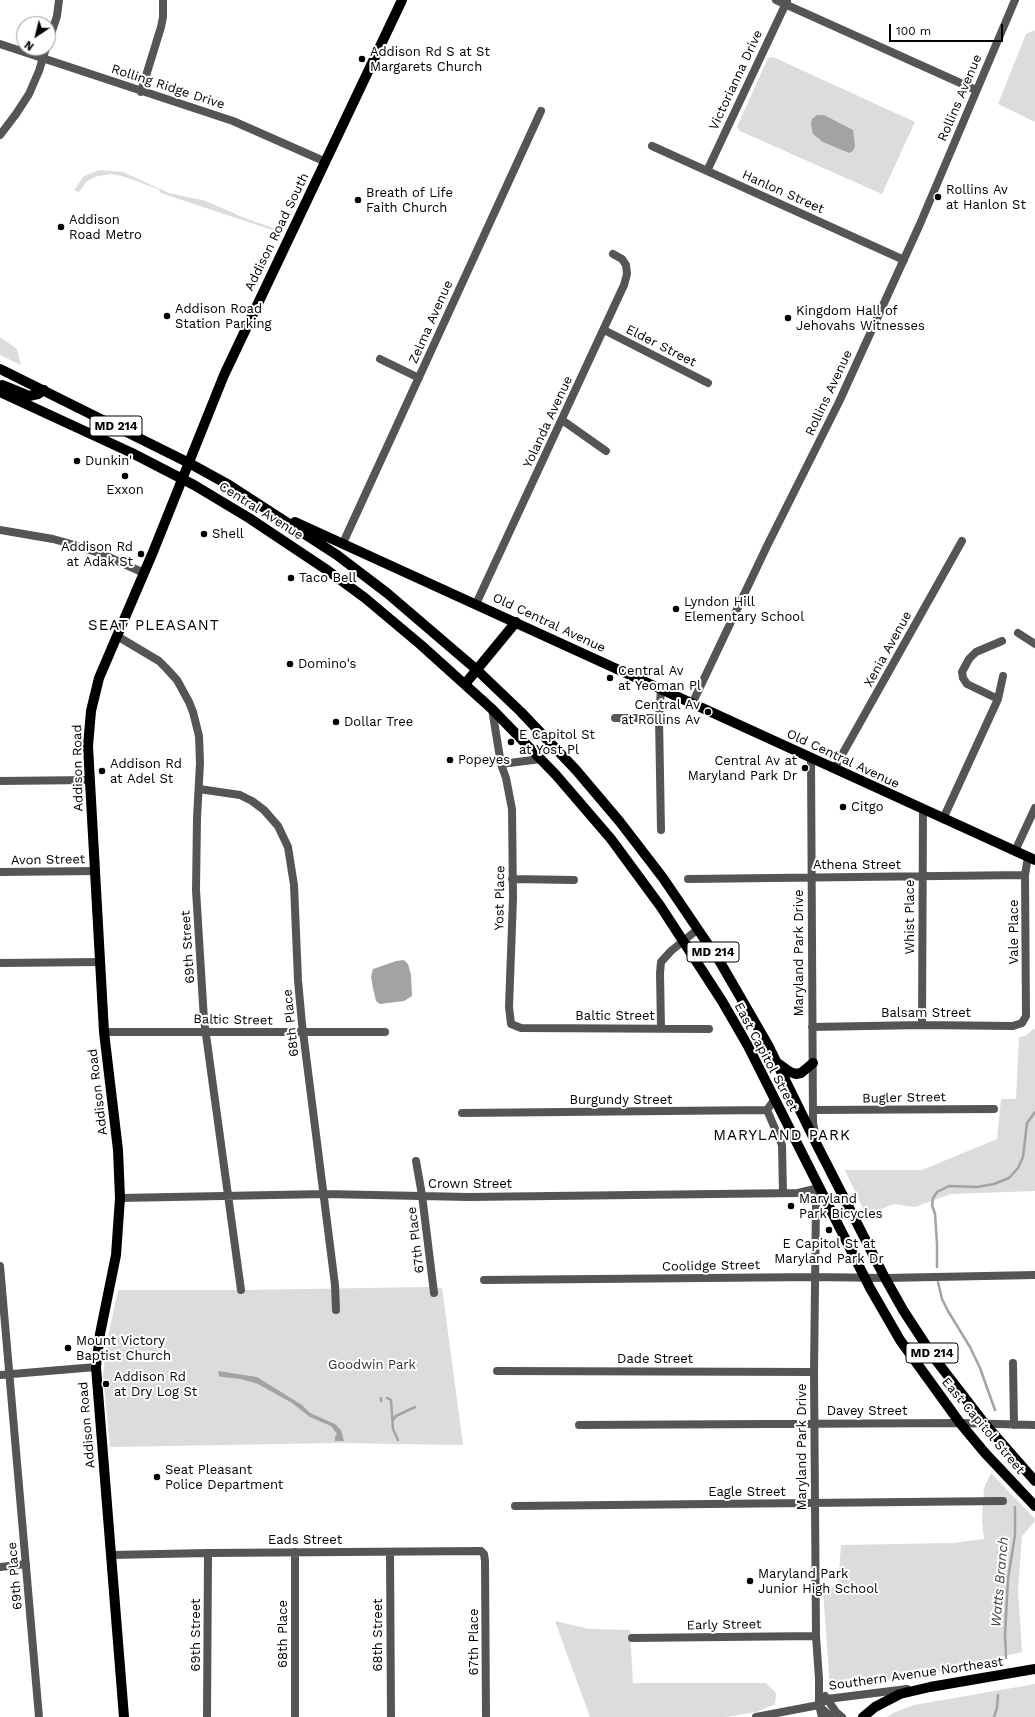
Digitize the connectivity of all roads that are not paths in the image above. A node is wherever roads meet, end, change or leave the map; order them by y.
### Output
1 (59, 0) edge
2 (163, 0) edge
3 (402, 0) edge
4 (776, 0) edge
5 (1015, 0) edge
6 (786, 2) edge
7 (56, 19) edge
8 (0, 44) edge
9 (43, 57) junction
10 (976, 90) junction
11 (141, 92) junction
12 (540, 111) dead end
13 (0, 135) edge
14 (652, 146) dead end
15 (326, 162) junction
16 (707, 171) junction
17 (613, 254) dead end
18 (904, 260) junction
19 (604, 330) junction
20 (380, 360) dead end
21 (0, 369) edge
22 (419, 378) junction
23 (708, 383) dead end
24 (0, 385) edge
25 (44, 390) junction
26 (0, 392) edge
27 (562, 420) junction
28 (606, 451) dead end
29 (189, 463) junction
30 (182, 479) junction
31 (269, 510) junction
32 (2, 531) edge
33 (962, 540) dead end
34 (343, 544) junction
35 (144, 572) junction
36 (476, 604) junction
37 (516, 622) junction
38 (1018, 633) dead end
39 (117, 636) junction
40 (1002, 641) dead end
41 (1035, 644) edge
42 (477, 670) junction
43 (1003, 676) dead end
44 (465, 684) junction
45 (661, 689) junction
46 (998, 699) junction
47 (692, 704) junction
48 (492, 709) junction
49 (615, 718) dead end
50 (659, 718) junction
51 (811, 758) junction
52 (541, 759) junction
53 (501, 764) junction
54 (834, 769) junction
55 (90, 780) junction
56 (0, 781) edge
57 (199, 789) junction
58 (1035, 808) edge
59 (923, 810) junction
60 (943, 819) junction
61 (661, 830) dead end
62 (1015, 851) junction
63 (1032, 859) edge
64 (0, 872) edge
65 (96, 872) junction
66 (1025, 874) junction
67 (922, 876) junction
68 (811, 877) junction
69 (512, 879) junction
70 (688, 879) dead end
71 (574, 880) dead end
72 (698, 929) junction
73 (684, 941) junction
74 (101, 962) junction
75 (0, 963) edge
76 (1026, 1007) joint
77 (922, 1025) junction
78 (812, 1027) junction
79 (521, 1028) joint
80 (661, 1028) junction
81 (709, 1029) dead end
82 (206, 1031) junction
83 (104, 1032) junction
84 (385, 1032) dead end
85 (303, 1033) junction
86 (776, 1062) junction
87 (813, 1063) junction
88 (774, 1100) junction
89 (994, 1109) dead end
90 (767, 1110) junction
91 (813, 1110) junction
92 (462, 1113) dead end
93 (818, 1148) junction
94 (416, 1161) dead end
95 (819, 1188) junction
96 (783, 1193) junction
97 (324, 1194) junction
98 (229, 1195) junction
99 (422, 1195) junction
100 (120, 1198) junction
101 (0, 1266) edge
102 (1035, 1274) edge
103 (815, 1277) junction
104 (864, 1277) junction
105 (885, 1278) junction
106 (484, 1280) dead end
107 (241, 1290) dead end
108 (434, 1293) dead end
109 (336, 1310) dead end
110 (1013, 1363) dead end
111 (96, 1367) junction
112 (497, 1371) dead end
113 (814, 1372) junction
114 (9, 1374) junction
115 (0, 1375) edge
116 (960, 1423) junction
117 (814, 1424) junction
118 (985, 1424) junction
119 (579, 1425) dead end
120 (1014, 1425) junction
121 (1035, 1425) edge
122 (1035, 1481) edge
123 (1003, 1501) dead end
124 (814, 1503) junction
125 (515, 1506) dead end
126 (1035, 1506) edge
127 (208, 1552) junction
128 (295, 1552) junction
129 (390, 1552) junction
130 (111, 1556) junction
131 (26, 1564) junction
132 (0, 1567) edge
133 (485, 1567) joint
134 (816, 1636) junction
135 (632, 1638) dead end
136 (1035, 1669) edge
137 (819, 1679) junction
138 (930, 1687) junction
139 (827, 1699) junction
140 (819, 1705) junction
141 (39, 1717) edge
142 (124, 1717) edge
143 (207, 1717) edge
144 (295, 1717) edge
145 (390, 1717) edge
146 (486, 1717) edge
147 (756, 1717) edge
148 (822, 1717) edge
149 (831, 1717) edge
150 (842, 1717) edge
151 (863, 1717) edge

1 - 7 street
2 - 11 street
3 - 15 main road, Addison Road South
4 - 6 street
5 - 10 street, Rollins Avenue
6 - 10 street
6 - 16 street, Victorianna Drive
8 - 9 street, Rolling Ridge Drive
9 - 11 street, Rolling Ridge Drive
9 - 13 street
10 - 18 street, Rollins Avenue
11 - 15 street, Rolling Ridge Drive
12 - 22 street, Zelma Avenue
14 - 16 street, Hanlon Street
15 - 29 main road, Addison Road South
16 - 18 street, Hanlon Street
17 - 19 street, Yolanda Avenue
18 - 47 street, Rollins Avenue
19 - 23 street, Elder Street
19 - 27 street, Yolanda Avenue
20 - 22 street
21 - 25 main road, Central Avenue / MD 214
22 - 34 street, Zelma Avenue
24 - 25 main road
25 - 29 main road, Central Avenue / MD 214
26 - 30 main road, Central Avenue / MD 214
27 - 28 street
27 - 36 street, Yolanda Avenue
29 - 30 main road, Addison Road South
29 - 31 main road, Central Avenue / MD 214
30 - 35 main road, Addison Road
30 - 44 main road, Central Avenue / MD 214
31 - 34 main road, Old Central Avenue
31 - 42 main road, Central Avenue / MD 214
32 - 35 street
33 - 54 street, Xenia Avenue
34 - 36 main road, Old Central Avenue
35 - 39 main road, Addison Road
36 - 37 main road, Old Central Avenue
37 - 42 main road
37 - 45 main road, Old Central Avenue
38 - 41 street
39 - 55 main road, Addison Road
39 - 57 street, 69th Street
40 - 46 street
42 - 44 main road
42 - 72 main road, East Capitol Street / MD 214
43 - 46 street
44 - 48 main road, East Capitol Street / MD 214
45 - 47 main road, Old Central Avenue
45 - 50 street
46 - 60 street
47 - 51 main road, Old Central Avenue
48 - 52 main road, East Capitol Street / MD 214
48 - 53 street, Yost Place
49 - 50 street
50 - 61 street
51 - 54 main road, Old Central Avenue
51 - 68 street, Maryland Park Drive
52 - 53 street
52 - 73 main road, East Capitol Street / MD 214
53 - 69 street, Yost Place
54 - 59 main road, Old Central Avenue
55 - 56 street
55 - 65 main road, Addison Road
57 - 82 street, 69th Street
57 - 85 street, 68th Place
58 - 62 street
59 - 60 main road, Old Central Avenue
59 - 67 street, Whist Place
60 - 62 main road, Old Central Avenue
62 - 63 main road, Old Central Avenue
63 - 66 street, Vale Place
64 - 65 street, Avon Street
65 - 74 main road, Addison Road
66 - 67 street, Athena Street
66 - 76 street, Vale Place
67 - 68 street, Athena Street
67 - 77 street, Whist Place
68 - 70 street, Athena Street
68 - 78 street, Maryland Park Drive
69 - 71 street
69 - 79 street, Yost Place
72 - 73 street
72 - 86 main road, East Capitol Street / MD 214
73 - 80 street
73 - 88 main road, East Capitol Street / MD 214
74 - 75 street
74 - 83 main road, Addison Road
76 - 77 street, Balsam Street
77 - 78 street, Balsam Street
78 - 87 street, Maryland Park Drive
79 - 80 street, Baltic Street
80 - 81 street, Baltic Street
82 - 83 street, Baltic Street
82 - 85 street, Baltic Street
82 - 98 street, 69th Street
83 - 100 main road, Addison Road
84 - 85 street, Baltic Street
85 - 97 street, 68th Place
86 - 87 main road
86 - 93 main road, East Capitol Street / MD 214
87 - 91 street, Maryland Park Drive
88 - 90 street
88 - 95 main road, East Capitol Street / MD 214
89 - 91 street, Bugler Street
90 - 92 street, Burgundy Street
90 - 96 street
91 - 93 street, Maryland Park Drive
93 - 105 main road, East Capitol Street / MD 214
94 - 99 street, 67th Place
95 - 96 street, Crown Street
95 - 103 street, Maryland Park Drive
95 - 104 main road, East Capitol Street / MD 214
96 - 99 street, Crown Street
97 - 98 street, Crown Street
97 - 99 street, Crown Street
97 - 109 street, 68th Place
98 - 100 street, Crown Street
98 - 107 street, 69th Street
99 - 108 street, 67th Place
100 - 111 main road, Addison Road
101 - 114 street, 69th Place
102 - 105 street, Coolidge Street
103 - 104 street, Coolidge Street
103 - 106 street, Coolidge Street
103 - 113 street, Maryland Park Drive
104 - 105 street, Coolidge Street
104 - 116 main road, East Capitol Street / MD 214
105 - 118 main road, East Capitol Street / MD 214
110 - 120 street
111 - 114 street
111 - 130 main road, Addison Road
112 - 113 street, Dade Street
113 - 117 street, Maryland Park Drive
114 - 115 street
114 - 131 street, 69th Place
116 - 117 street, Davey Street
116 - 118 street, Davey Street
116 - 126 main road, East Capitol Street / MD 214
117 - 119 street, Davey Street
117 - 124 street, Maryland Park Drive
118 - 120 street, Davey Street
118 - 122 main road, East Capitol Street / MD 214
120 - 121 street, Davey Street
123 - 124 street, Eagle Street
124 - 125 street, Eagle Street
124 - 134 street, Maryland Park Drive
127 - 128 street, Eads Street
127 - 130 street, Eads Street
127 - 143 street, 69th Street
128 - 129 street, Eads Street
128 - 144 street, 68th Place
129 - 133 street, Eads Street
129 - 145 street, 68th Street
130 - 142 main road, Addison Road
131 - 132 street
131 - 141 street, 69th Place
133 - 146 street, 67th Place
134 - 135 street, Early Street
134 - 137 street, Maryland Park Drive
136 - 138 main road, Southern Avenue Northeast
137 - 139 street
137 - 140 street, Maryland Park Drive
138 - 139 street, Southern Avenue Northeast
138 - 151 main road
139 - 140 street, Southern Avenue Northeast
139 - 150 street
140 - 147 street, Southern Avenue Northeast
140 - 148 street, Maryland Park Drive
140 - 149 street

